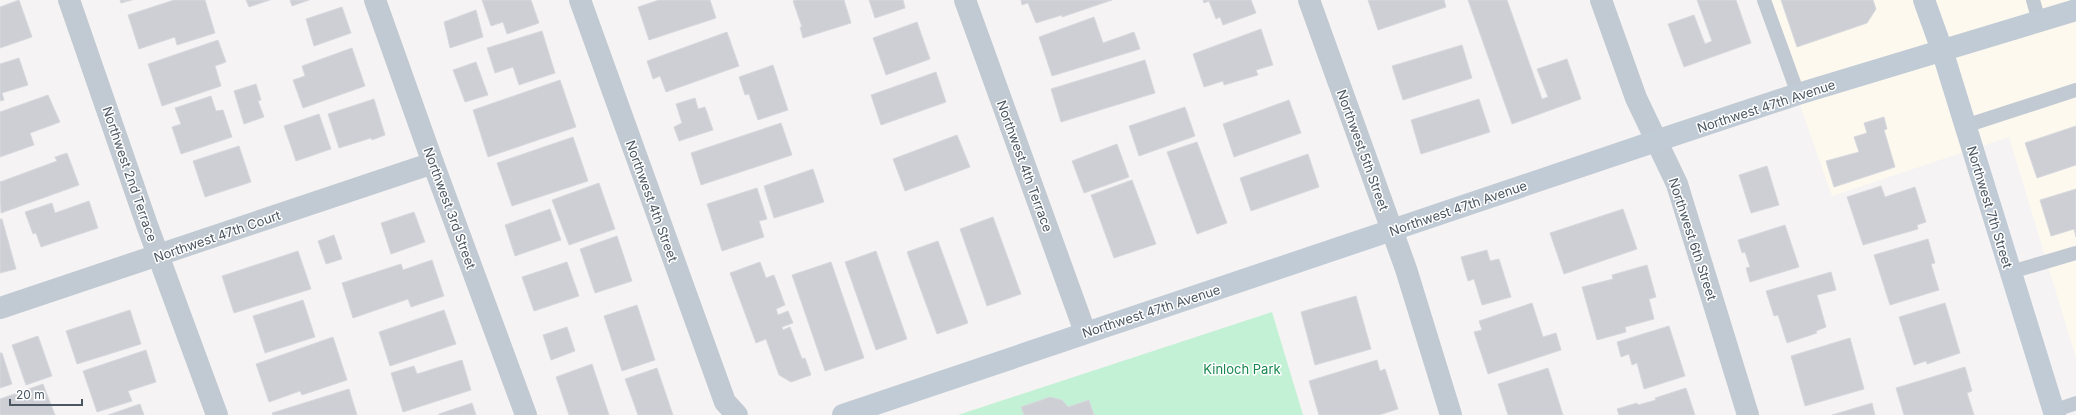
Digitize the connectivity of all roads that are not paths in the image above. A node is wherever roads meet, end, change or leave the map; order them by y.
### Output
1 (69, 0) edge
2 (376, 0) edge
3 (580, 0) edge
4 (965, 0) edge
5 (1309, 0) edge
6 (1601, 0) edge
7 (1764, 0) edge
8 (1924, 0) edge
9 (2033, 0) edge
10 (2076, 10) edge
11 (2039, 21) junction
12 (1942, 50) junction
13 (2076, 90) edge
14 (1798, 94) junction
15 (1965, 126) junction
16 (1656, 141) junction
17 (433, 163) junction
18 (1392, 230) junction
19 (2076, 253) edge
20 (159, 256) junction
21 (2010, 272) junction
22 (0, 308) edge
23 (1085, 332) junction
24 (2076, 404) edge
25 (728, 411) edge
26 (2054, 413) edge
27 (217, 415) edge
28 (526, 415) edge
29 (843, 415) edge
30 (1451, 415) edge
31 (1748, 415) edge

1 - 20 street, Northwest 2nd Terrace
2 - 17 street, Northwest 3rd Street
3 - 25 street, Northwest 4th Street
4 - 23 street, Northwest 4th Terrace
5 - 18 street, Northwest 5th Street
6 - 16 street, Northwest 6th Street
7 - 14 lane
8 - 12 street, Northwest 7th Street
9 - 11 lane
10 - 11 street, Northwest 47th Avenue
11 - 12 street, Northwest 47th Avenue
12 - 14 street, Northwest 47th Avenue
12 - 15 street, Northwest 7th Street
13 - 15 lane
14 - 16 street, Northwest 47th Avenue
15 - 21 street, Northwest 7th Street
16 - 18 street, Northwest 47th Avenue
16 - 31 street, Northwest 6th Street
17 - 20 street, Northwest 47th Court
17 - 28 street, Northwest 3rd Street
18 - 23 street, Northwest 47th Avenue
18 - 30 street, Northwest 5th Street
19 - 21 lane
20 - 22 street, Northwest 47th Court
20 - 27 street, Northwest 2nd Terrace
21 - 26 street, Northwest 7th Street
23 - 29 street, Northwest 47th Avenue
24 - 26 lane

